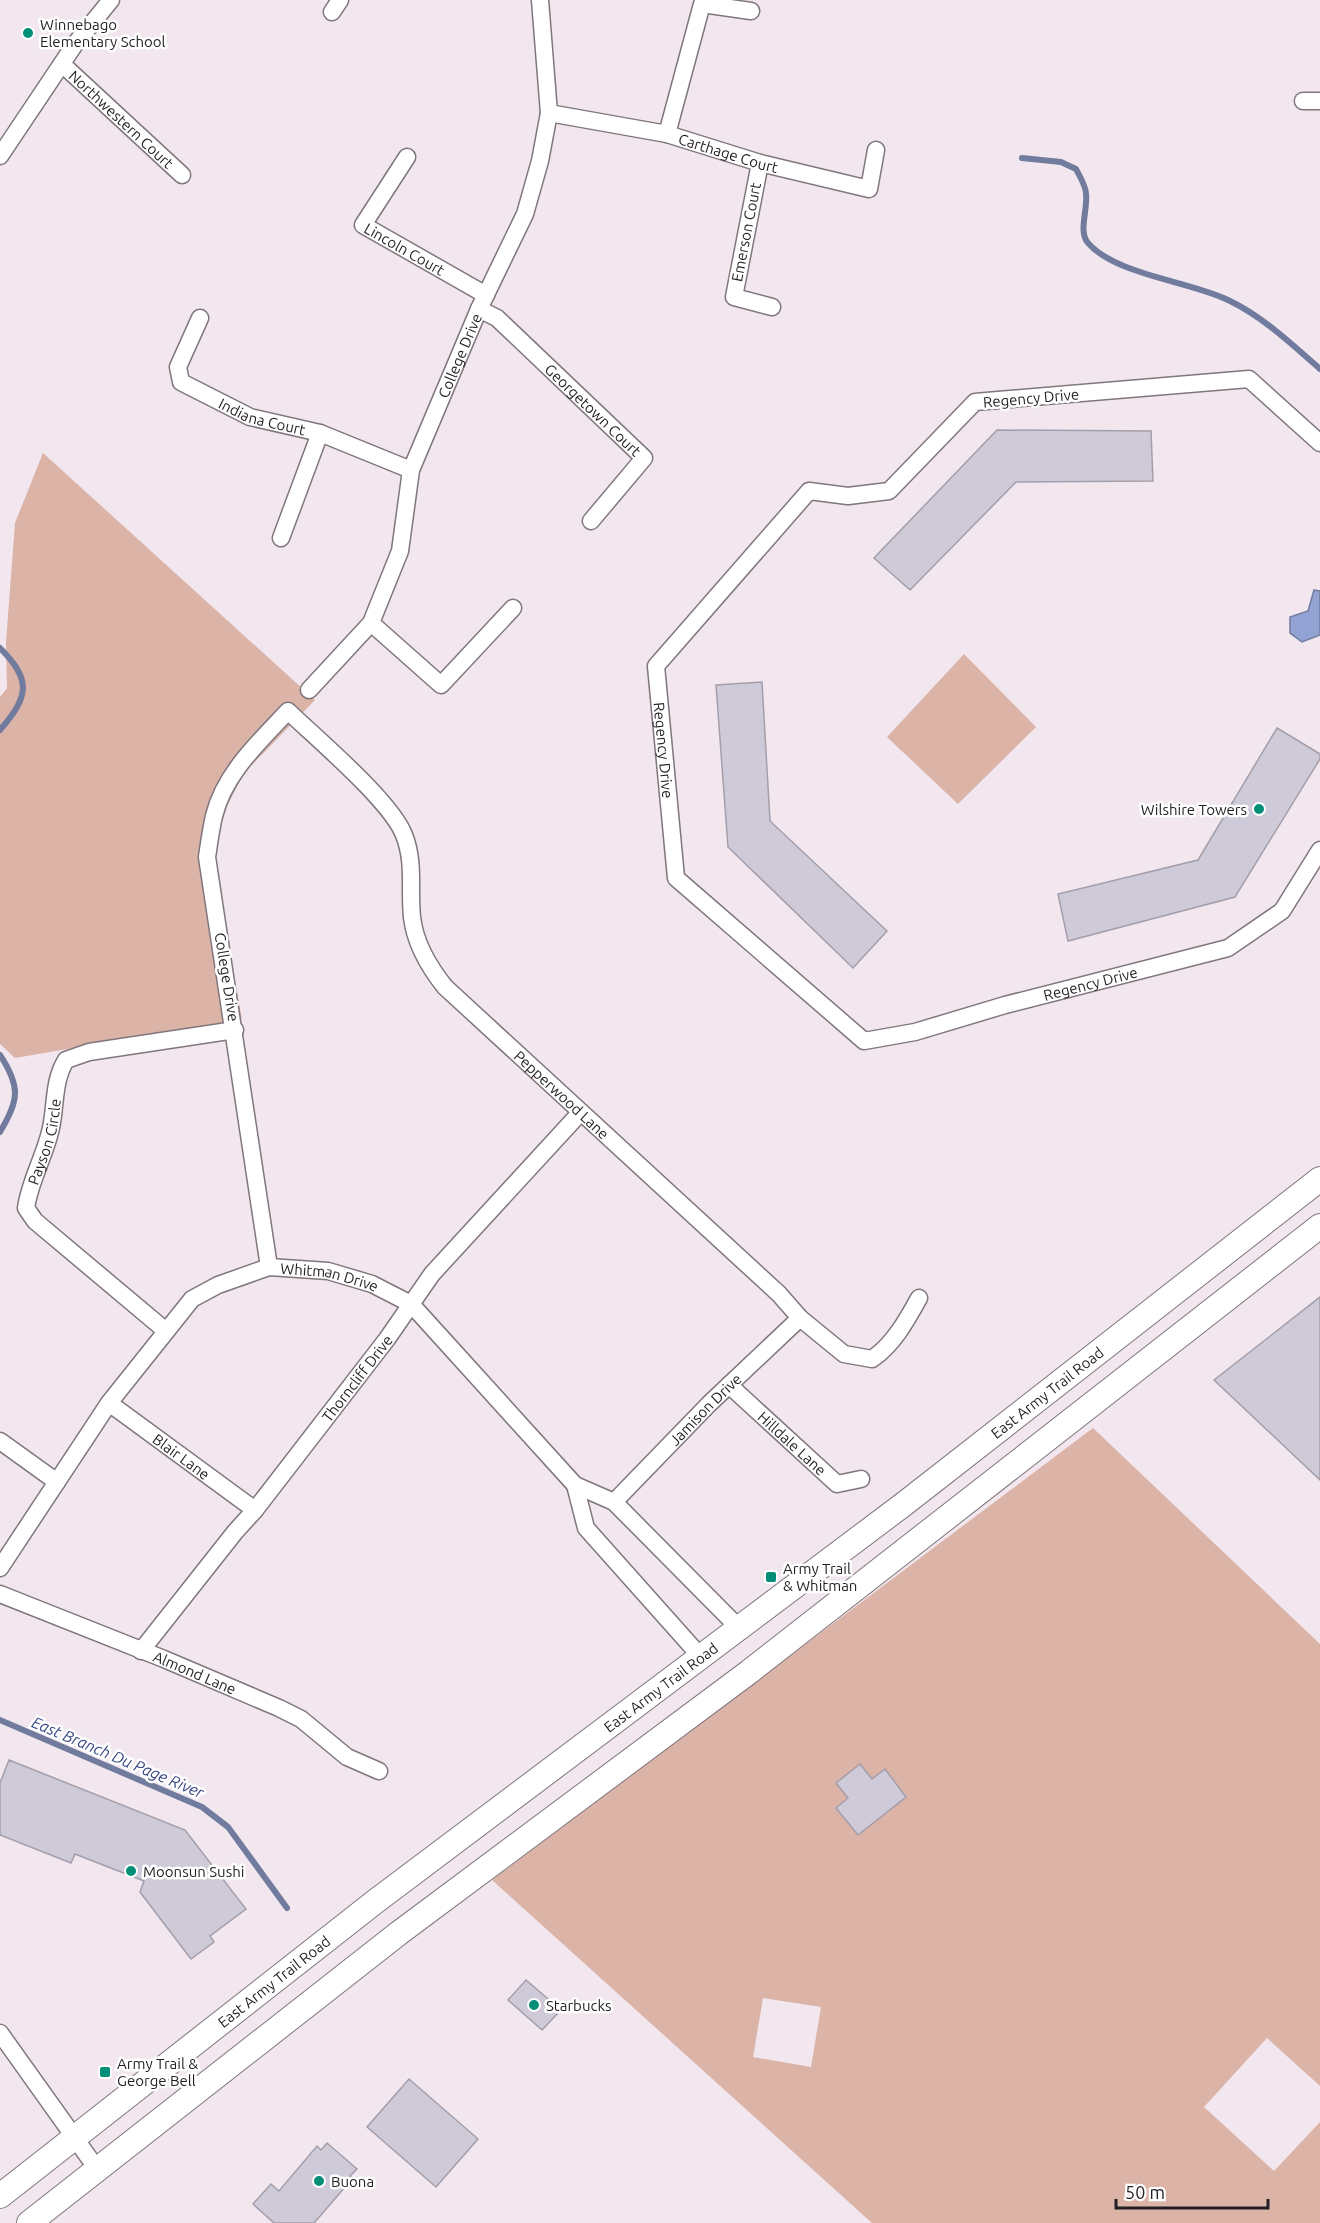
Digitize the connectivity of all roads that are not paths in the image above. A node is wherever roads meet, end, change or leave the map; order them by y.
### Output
1 (111, 0) edge
2 (540, 0) edge
3 (751, 11) dead end
4 (62, 64) junction
5 (1303, 101) dead end
6 (1320, 101) edge
7 (549, 113) junction
8 (667, 134) junction
9 (876, 150) dead end
10 (0, 156) edge
11 (407, 157) dead end
12 (760, 163) junction
13 (182, 174) dead end
14 (483, 302) junction
15 (772, 307) dead end
16 (200, 318) dead end
17 (320, 433) junction
18 (1320, 443) edge
19 (411, 470) junction
20 (591, 521) dead end
21 (281, 538) dead end
22 (513, 608) dead end
23 (371, 622) junction
24 (309, 690) dead end
25 (288, 711) joint
26 (1320, 850) edge
27 (235, 1030) junction
28 (580, 1113) junction
29 (1320, 1179) edge
30 (1320, 1226) edge
31 (269, 1267) junction
32 (919, 1298) dead end
33 (411, 1304) junction
34 (800, 1318) junction
35 (166, 1331) junction
36 (729, 1385) junction
37 (109, 1403) junction
38 (0, 1441) edge
39 (861, 1479) dead end
40 (57, 1482) junction
41 (575, 1485) junction
42 (614, 1502) junction
43 (255, 1510) junction
44 (0, 1568) edge
45 (0, 1594) edge
46 (740, 1629) junction
47 (141, 1651) junction
48 (701, 1657) junction
49 (379, 1772) dead end
50 (0, 2033) edge
51 (75, 2139) junction
52 (97, 2169) junction
53 (0, 2196) edge
54 (29, 2223) edge

1 - 4 street
2 - 7 street, College Drive
3 - 8 street
4 - 10 street
4 - 13 street, Northwestern Court
5 - 6 street
7 - 8 street, Carthage Court
7 - 14 street, College Drive
8 - 12 street, Carthage Court
9 - 12 street, Carthage Court
11 - 14 street, Lincoln Court
12 - 15 street, Emerson Court
14 - 19 street, College Drive
14 - 20 street, Georgetown Court
16 - 17 street, Indiana Court
17 - 19 street, Indiana Court
17 - 21 street
18 - 26 street, Regency Drive
19 - 23 street, College Drive
22 - 23 street
23 - 24 street, College Drive
25 - 27 street, College Drive
25 - 28 street, Pepperwood Lane
27 - 31 street, College Drive
27 - 35 street, Payson Circle
28 - 33 street, Thorncliff Drive
28 - 34 street, Pepperwood Lane
29 - 46 main road, East Army Trail Road
30 - 52 main road
31 - 33 street, Whitman Drive
31 - 35 street, Whitman Drive
32 - 34 street, Pepperwood Lane
33 - 41 street, Whitman Drive
33 - 43 street, Thorncliff Drive
34 - 36 street, Jamison Drive
35 - 37 street, Whitman Drive
36 - 39 street, Hilldale Lane
36 - 42 street, Jamison Drive
37 - 40 street, Whitman Drive
37 - 43 street, Blair Lane
38 - 40 street
40 - 44 street, Whitman Drive
41 - 42 street, Whitman Drive
41 - 48 street, Whitman Drive
42 - 46 street, Whitman Drive
43 - 47 street, Thorncliff Drive
45 - 47 street, Almond Lane
46 - 48 main road, East Army Trail Road
47 - 49 street, Almond Lane
48 - 51 main road, East Army Trail Road
50 - 51 street
51 - 52 street
51 - 53 main road, East Army Trail Road
52 - 54 main road

